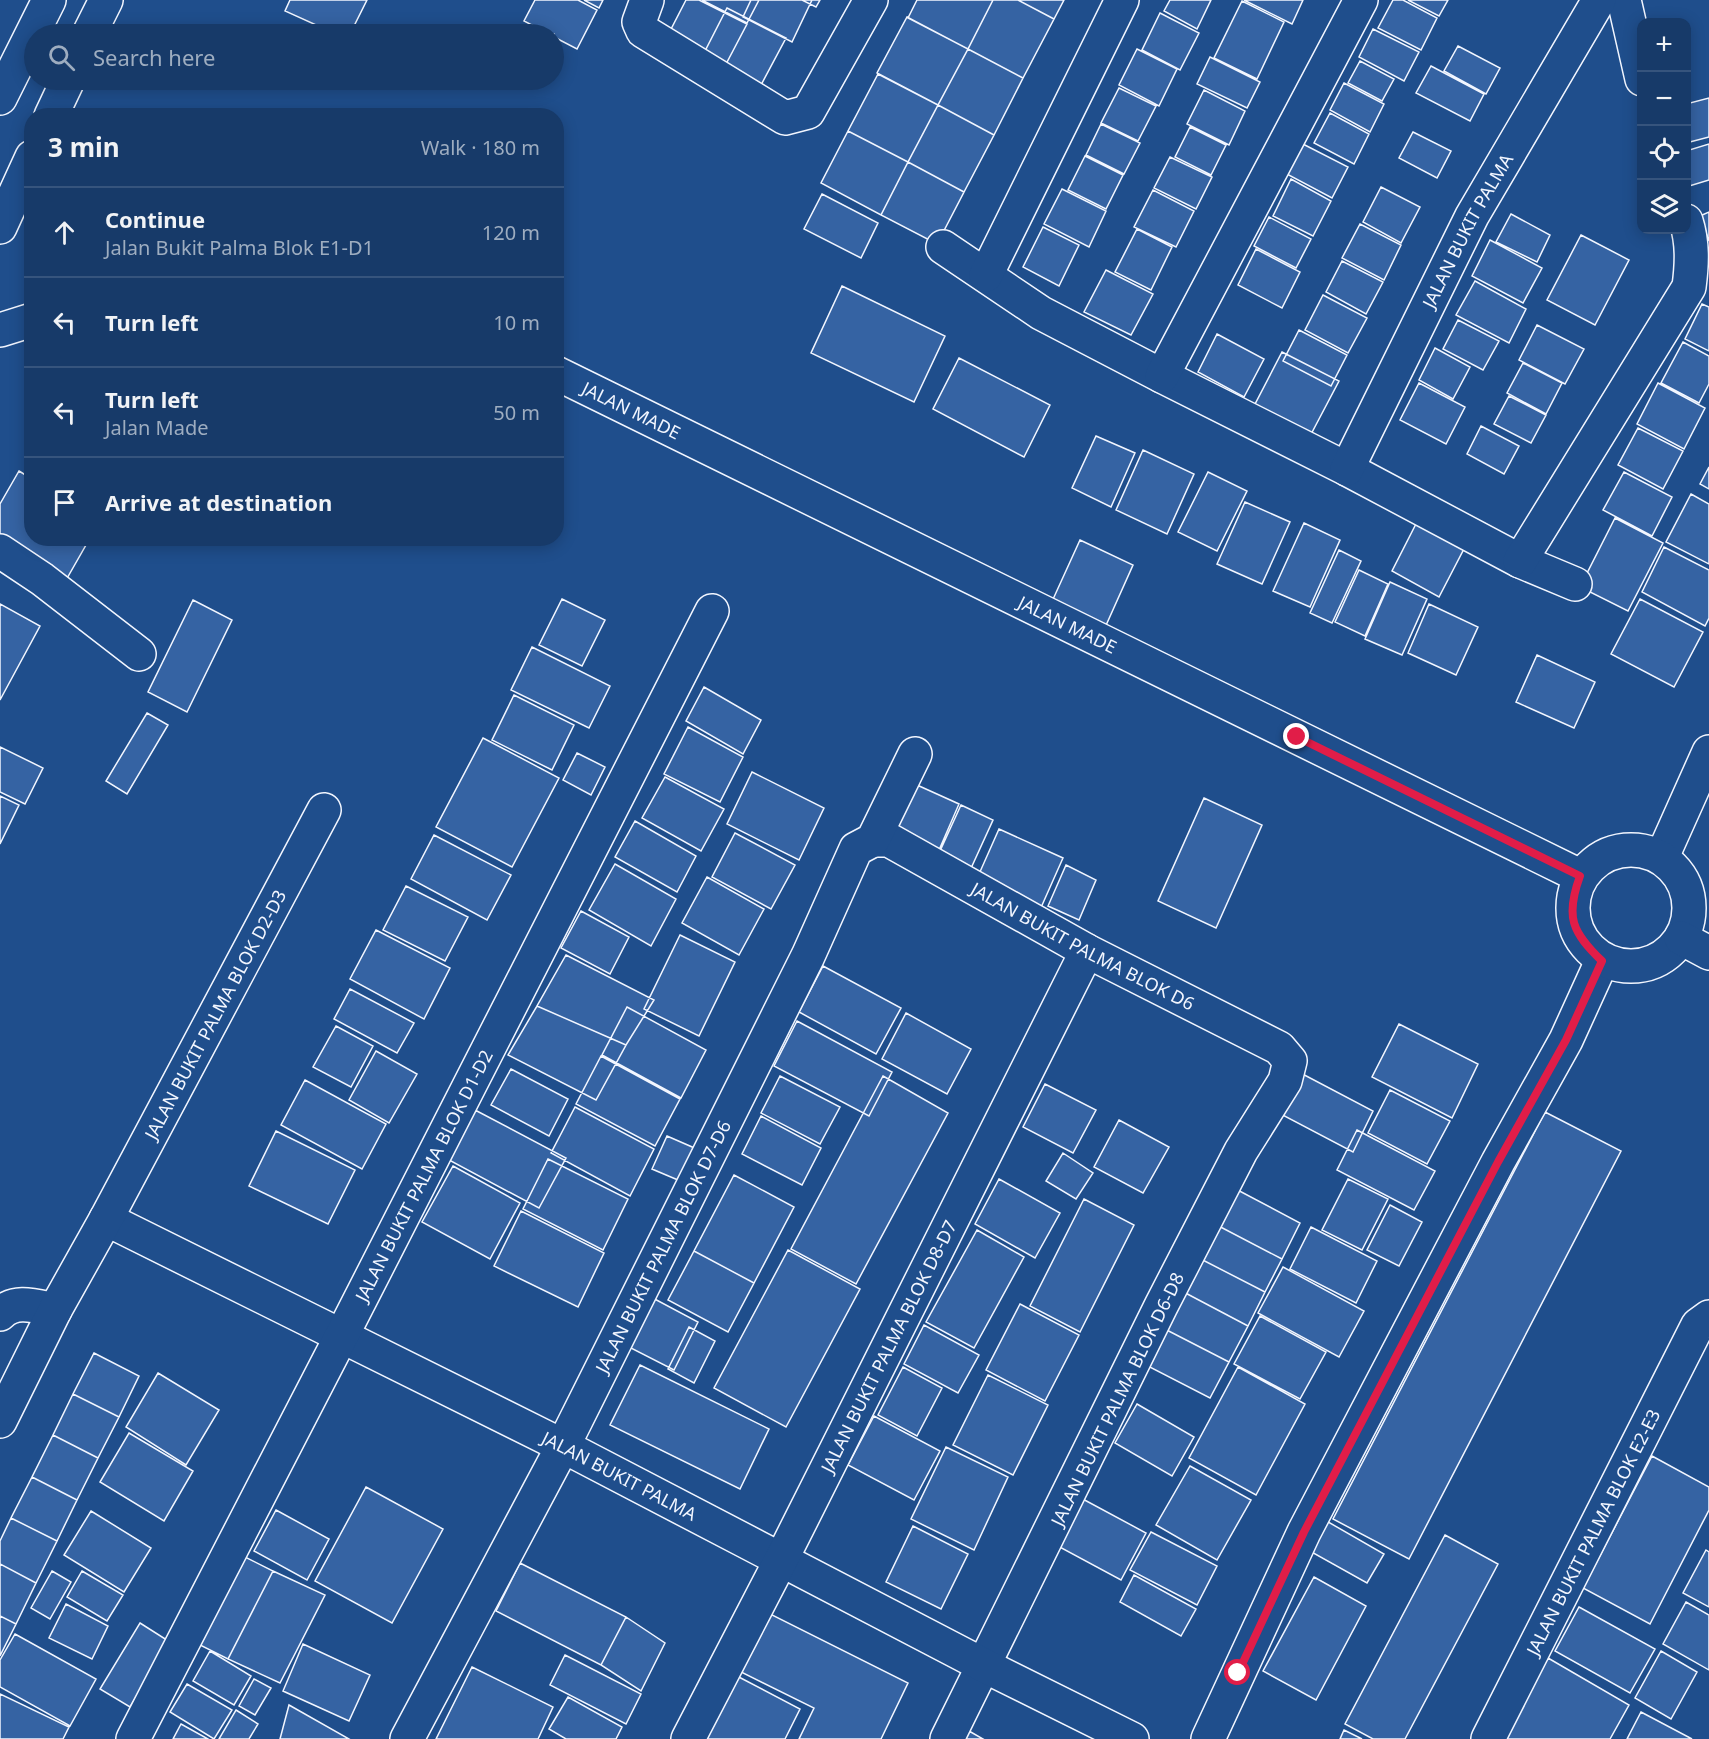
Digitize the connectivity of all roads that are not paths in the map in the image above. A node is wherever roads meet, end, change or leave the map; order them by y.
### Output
1 (49, 0) edge
2 (106, 0) edge
3 (647, 0) edge
4 (871, 0) edge
5 (1122, 0) edge
6 (1361, 0) edge
7 (1599, 0) edge
8 (1624, 0) edge
9 (37, 24) edge
10 (94, 24) edge
11 (24, 50) edge
12 (1639, 72) edge
13 (63, 90) edge
14 (0, 98) edge
15 (55, 108) edge
16 (24, 174) edge
17 (0, 226) edge
18 (1691, 234) edge
19 (943, 247) dead end
20 (986, 275) junction
21 (24, 322) edge
22 (0, 330) edge
23 (1162, 376) junction
24 (564, 377) edge
25 (1347, 468) junction
26 (0, 552) edge
27 (1520, 561) junction
28 (1575, 584) dead end
29 (712, 611) dead end
30 (139, 654) dead end
31 (1709, 752) edge
32 (915, 754) dead end
33 (324, 810) dead end
34 (873, 840) junction
35 (1662, 857) junction
36 (1580, 876) junction
37 (1695, 946) edge
38 (1087, 951) junction
39 (1602, 961) junction
40 (1290, 1061) joint
41 (106, 1219) junction
42 (55, 1310) junction
43 (0, 1314) edge
44 (1704, 1321) edge
45 (341, 1336) junction
46 (0, 1421) edge
47 (563, 1446) junction
48 (781, 1560) junction
49 (985, 1666) junction
50 (133, 1739) edge
51 (407, 1739) edge
52 (688, 1739) edge
53 (947, 1739) edge
54 (1132, 1739) edge
55 (1208, 1739) edge
56 (1488, 1739) edge

1 - 9 street
2 - 10 street
3 - 4 street
5 - 20 street
6 - 23 street
7 - 25 street, JALAN BUKIT PALMA
8 - 12 street
11 - 14 street
13 - 15 street
16 - 17 street
18 - 27 street
19 - 20 street
20 - 23 street
21 - 22 street
23 - 25 street
24 - 36 street, JALAN MADE
25 - 27 street
26 - 30 street
27 - 28 street
29 - 45 street, JALAN BUKIT PALMA BLOK D1-D2
31 - 35 street
32 - 34 street, JALAN BUKIT PALMA BLOK D7-D6
33 - 41 street, JALAN BUKIT PALMA BLOK D2-D3
34 - 38 street, JALAN BUKIT PALMA BLOK D6
34 - 47 street, JALAN BUKIT PALMA BLOK D7-D6
35 - 36 street
35 - 37 street
36 - 39 street
37 - 39 street
38 - 40 street, JALAN BUKIT PALMA BLOK D6
38 - 48 street, JALAN BUKIT PALMA BLOK D8-D7
39 - 55 street
40 - 49 street, JALAN BUKIT PALMA BLOK D6-D8
41 - 42 street, JALAN BUKIT PALMA BLOK D2-D3
41 - 45 street, JALAN BUKIT PALMA
42 - 43 street
42 - 46 street, JALAN BUKIT PALMA BLOK D2-D3
44 - 56 street, JALAN BUKIT PALMA BLOK E2-E3
45 - 47 street, JALAN BUKIT PALMA
45 - 50 street, JALAN BUKIT PALMA BLOK D1-D2
47 - 48 street, JALAN BUKIT PALMA
47 - 51 street, JALAN BUKIT PALMA BLOK D7-D6
48 - 49 street, JALAN BUKIT PALMA
48 - 52 street, JALAN BUKIT PALMA BLOK D8-D7
49 - 53 street, JALAN BUKIT PALMA BLOK D6-D8
49 - 54 street, JALAN BUKIT PALMA

